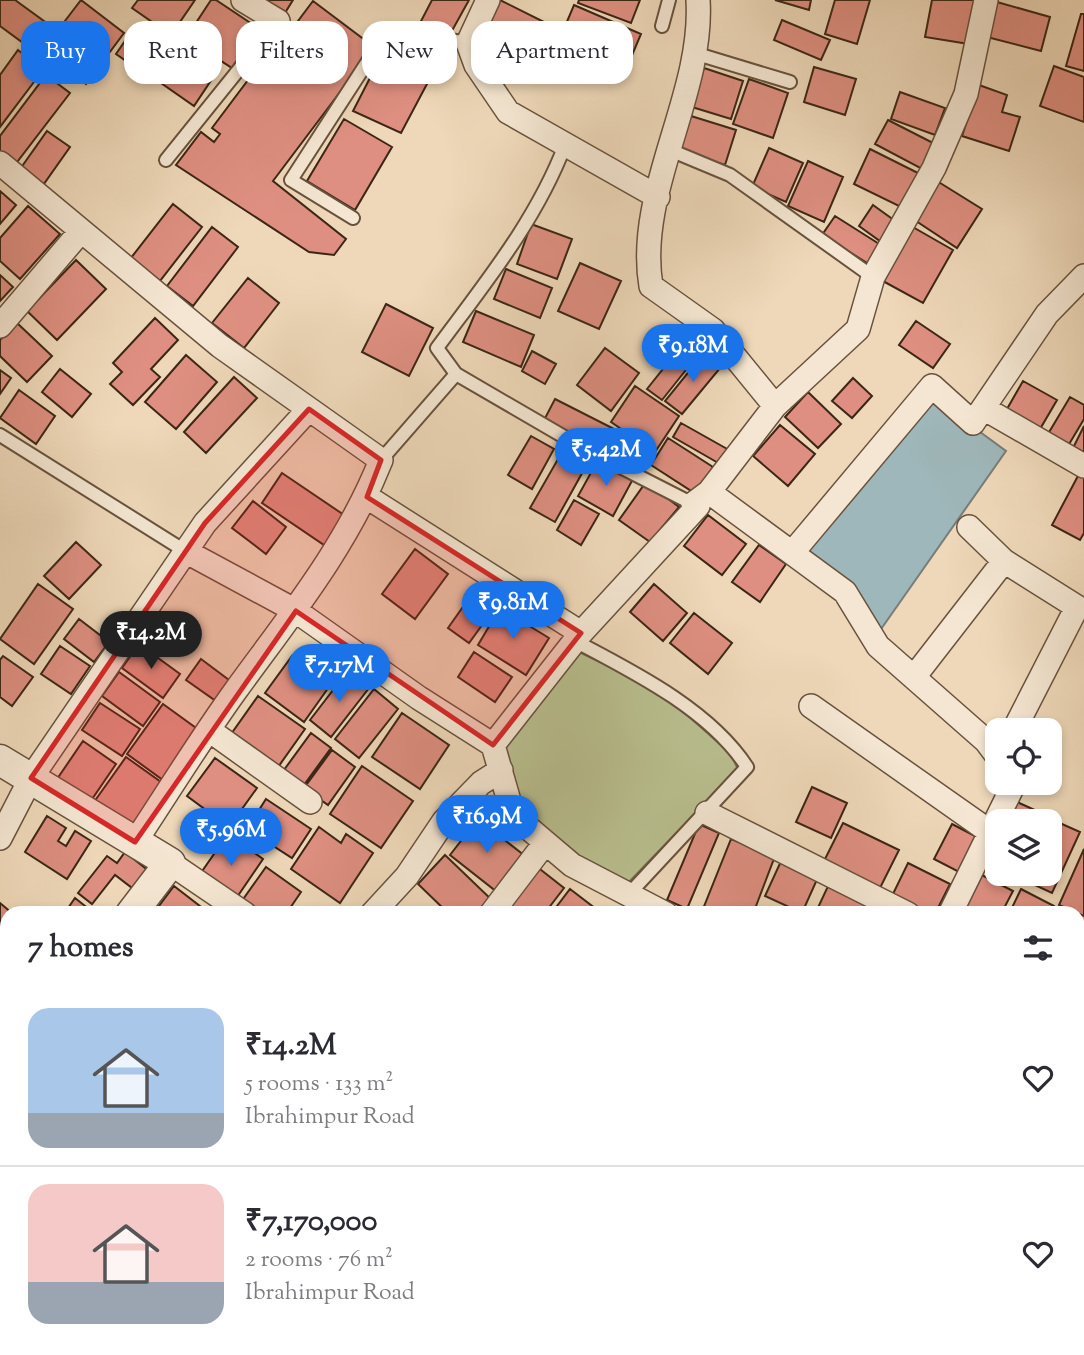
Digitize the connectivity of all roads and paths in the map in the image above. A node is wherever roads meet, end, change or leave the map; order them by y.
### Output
1 (243, 0) edge
2 (488, 0) edge
3 (668, 0) edge
4 (698, 0) edge
5 (986, 0) edge
6 (278, 21) edge
7 (662, 26) dead end
8 (468, 43) junction
9 (694, 53) junction
10 (236, 73) edge
11 (790, 82) dead end
12 (565, 145) junction
13 (670, 150) junction
14 (166, 160) dead end
15 (0, 163) edge
16 (658, 197) junction
17 (354, 218) dead end
18 (81, 231) junction
19 (1084, 276) edge
20 (873, 277) junction
21 (0, 326) edge
22 (456, 374) junction
23 (775, 406) junction
24 (309, 409) junction
25 (985, 409) junction
26 (0, 435) edge
27 (381, 460) junction
28 (1084, 466) edge
29 (366, 497) junction
30 (701, 498) junction
31 (969, 527) dead end
32 (185, 551) junction
33 (792, 553) junction
34 (1004, 561) junction
35 (296, 611) junction
36 (578, 637) junction
37 (914, 677) junction
38 (811, 706) dead end
39 (1020, 718) edge
40 (209, 730) junction
41 (985, 739) edge
42 (493, 745) junction
43 (0, 760) edge
44 (500, 770) junction
45 (32, 778) junction
46 (310, 802) dead end
47 (707, 813) junction
48 (985, 828) edge
49 (0, 838) edge
50 (135, 842) junction
51 (985, 842) edge
52 (545, 843) junction
53 (170, 863) junction
54 (629, 894) junction
55 (137, 906) edge
56 (232, 906) edge
57 (379, 906) edge
58 (497, 906) edge
59 (647, 906) edge
60 (892, 906) edge
61 (954, 906) edge

1 - 6 street
2 - 8 street
3 - 7 lane
4 - 9 street
5 - 20 street
8 - 12 street
8 - 17 lane
9 - 11 lane
9 - 13 street
10 - 14 lane
12 - 16 street
12 - 22 lane
13 - 16 street
13 - 20 lane
15 - 18 street
16 - 23 street
18 - 21 street
18 - 24 street
19 - 25 street
20 - 23 street
22 - 27 lane
22 - 30 lane
23 - 30 street
24 - 27 street
24 - 32 street
25 - 28 street
25 - 33 street
26 - 32 lane
27 - 29 street
29 - 35 street
29 - 36 street
30 - 33 street
30 - 36 street
31 - 34 street
32 - 35 street
32 - 45 street
33 - 37 street
34 - 37 street
34 - 39 street
35 - 40 street
35 - 42 street
36 - 42 street
36 - 47 lane
37 - 41 street
38 - 48 street
40 - 46 street
40 - 50 street
42 - 44 street
43 - 45 street
44 - 52 street
44 - 57 street
45 - 49 street
45 - 50 street
47 - 54 lane
47 - 60 street
50 - 53 street
51 - 61 street
52 - 54 street
52 - 58 street
53 - 55 street
53 - 56 street
54 - 59 street

